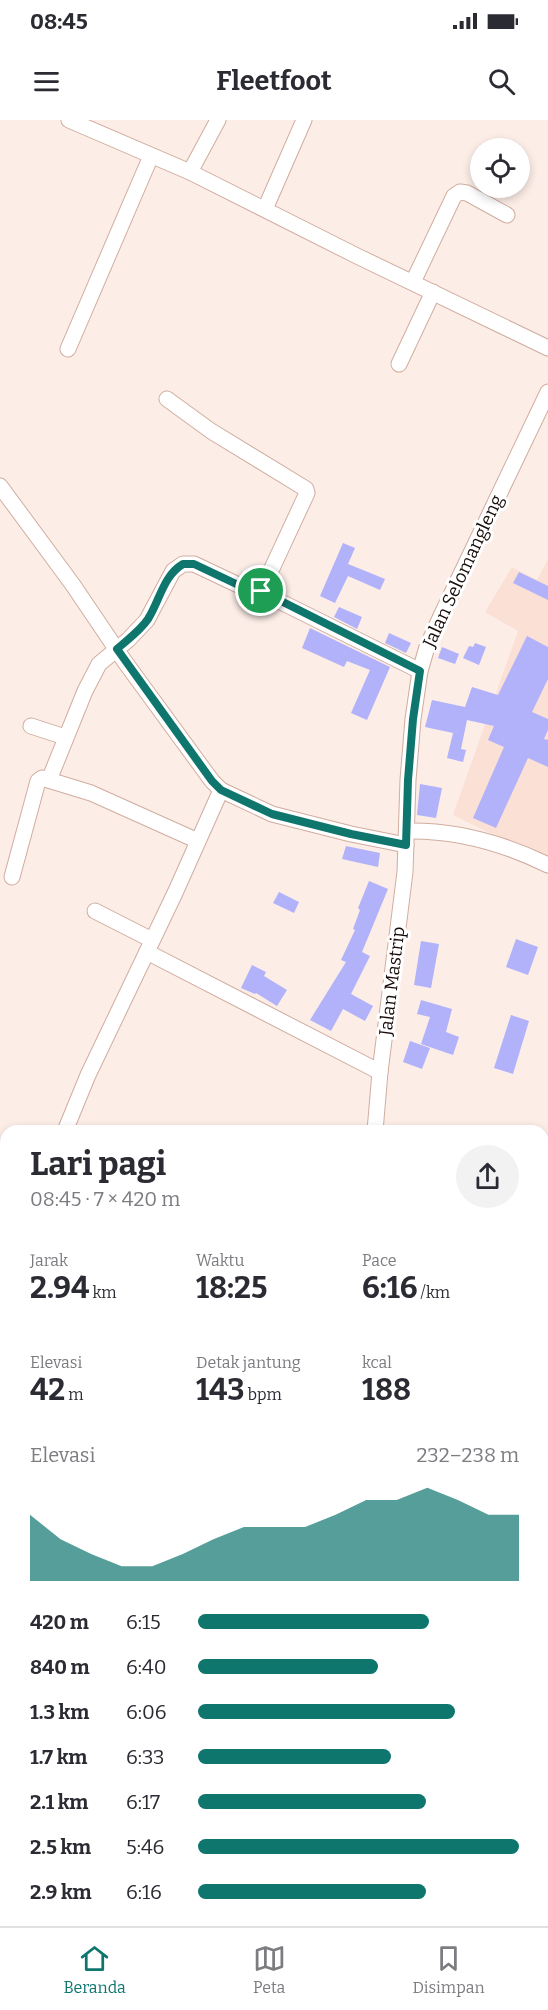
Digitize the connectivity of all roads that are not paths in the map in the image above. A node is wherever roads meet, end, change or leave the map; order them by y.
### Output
1 (70, 120) edge
2 (218, 120) edge
3 (304, 120) edge
4 (151, 156) junction
5 (190, 172) junction
6 (265, 209) junction
7 (507, 215) dead end
8 (413, 282) junction
9 (433, 292) junction
10 (548, 348) edge
11 (68, 349) dead end
12 (399, 364) dead end
13 (548, 392) edge
14 (167, 399) dead end
15 (0, 486) edge
16 (261, 591) junction
17 (121, 646) junction
18 (420, 671) junction
19 (31, 726) dead end
20 (65, 737) junction
21 (49, 780) junction
22 (221, 790) junction
23 (407, 838) junction
24 (198, 840) junction
25 (548, 865) edge
26 (12, 877) dead end
27 (95, 911) dead end
28 (149, 946) junction
29 (380, 1072) junction
30 (67, 1125) edge
31 (376, 1125) edge

1 - 4 street
2 - 5 street
3 - 6 street
4 - 5 street
4 - 11 street
5 - 6 street
6 - 8 street
7 - 8 street
8 - 9 street
9 - 10 street
9 - 12 street
13 - 18 street, Jalan Selomangleng
14 - 16 street
15 - 17 street
16 - 17 street
16 - 18 street
17 - 20 street
17 - 22 street
18 - 23 street, Jalan Selomangleng
19 - 20 street
20 - 21 street
21 - 24 street
21 - 26 street
22 - 23 street
22 - 24 street
23 - 25 street
23 - 29 street, Jalan Mastrip
24 - 28 street
27 - 28 street
28 - 29 street
28 - 30 street
29 - 31 street, Jalan Mastrip

